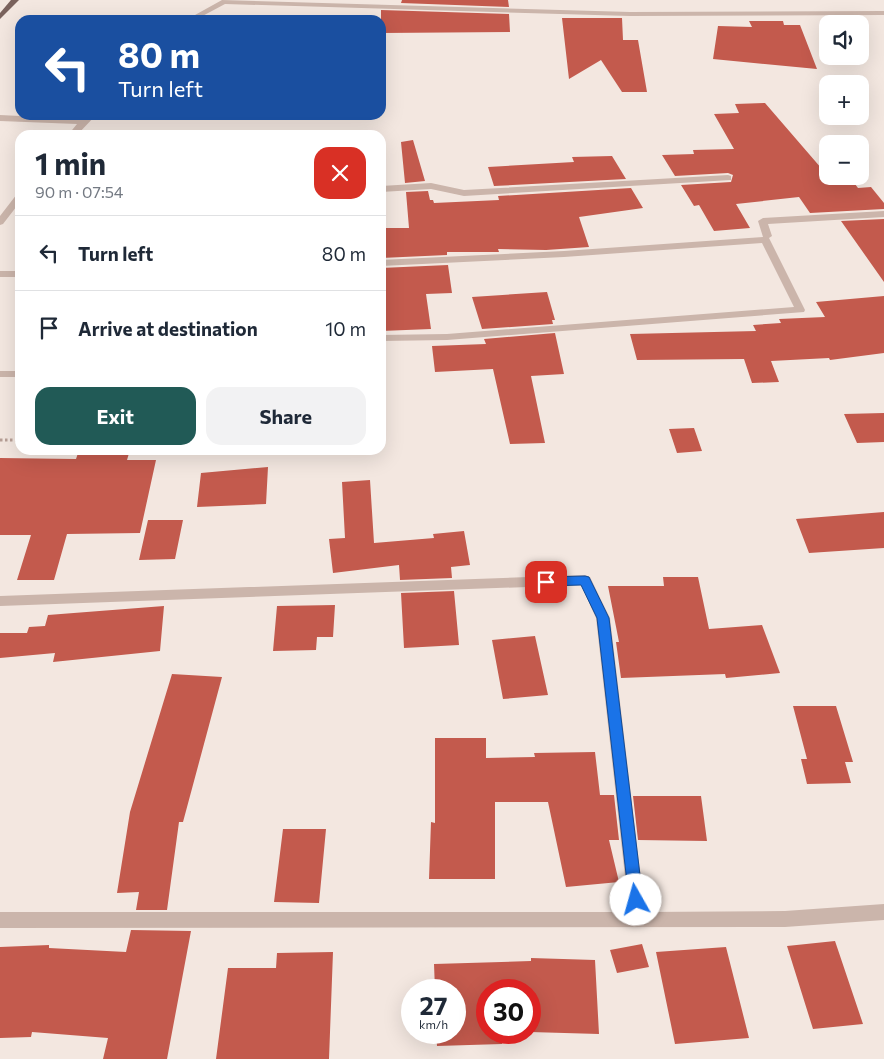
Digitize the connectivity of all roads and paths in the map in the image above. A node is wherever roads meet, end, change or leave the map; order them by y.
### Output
1 (15, 0) edge
2 (226, 1) edge
3 (884, 13) edge
4 (199, 15) edge
5 (0, 16) edge
6 (0, 118) edge
7 (15, 119) edge
8 (42, 120) edge
9 (86, 120) edge
10 (83, 122) junction
11 (76, 130) edge
12 (728, 178) dead end
13 (386, 190) edge
14 (15, 207) edge
15 (884, 214) edge
16 (0, 222) edge
17 (767, 236) dead end
18 (386, 263) edge
19 (0, 274) edge
20 (15, 274) edge
21 (386, 338) edge
22 (0, 374) edge
23 (15, 374) edge
24 (0, 440) edge
25 (15, 440) edge
26 (0, 601) edge
27 (884, 912) edge
28 (638, 919) junction
29 (0, 920) edge

1 - 5 main road
2 - 3 street
2 - 4 street
6 - 7 street
8 - 10 street
9 - 10 street
10 - 11 street
12 - 13 street
14 - 16 street
15 - 17 street
18 - 21 street
19 - 20 street
22 - 23 street
24 - 25 path
26 - 28 street
27 - 28 street
28 - 29 street

